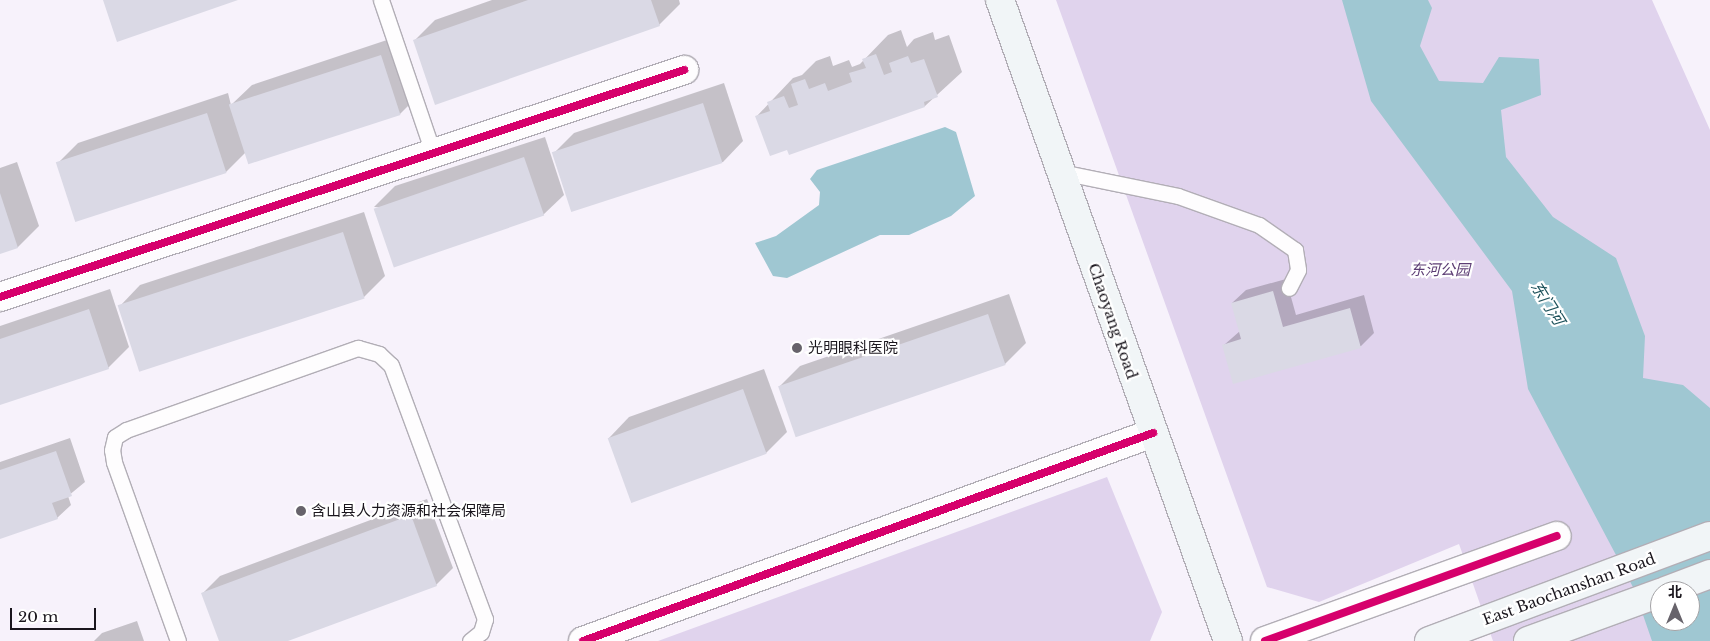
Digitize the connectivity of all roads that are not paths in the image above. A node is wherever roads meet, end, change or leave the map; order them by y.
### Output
1 (381, 0) edge
2 (1000, 0) edge
3 (684, 70) dead end
4 (433, 153) junction
5 (1061, 172) junction
6 (1289, 288) dead end
7 (0, 297) edge
8 (1152, 432) junction
9 (1557, 536) dead end
10 (1710, 536) edge
11 (1710, 574) edge
12 (1691, 581) edge
13 (1648, 597) edge
14 (178, 641) edge
15 (470, 641) edge
16 (583, 641) edge
17 (1228, 641) edge
18 (1265, 641) edge
19 (1429, 641) edge
20 (1528, 641) edge

1 - 4 lane
2 - 5 main road, Chaoyang Road
3 - 4 street
4 - 7 street
5 - 6 lane
5 - 8 main road, Chaoyang Road
8 - 16 street
8 - 17 main road, Chaoyang Road
9 - 18 street
10 - 19 main road, East Baochanshan Road
11 - 12 main road
13 - 20 main road
14 - 15 lane

